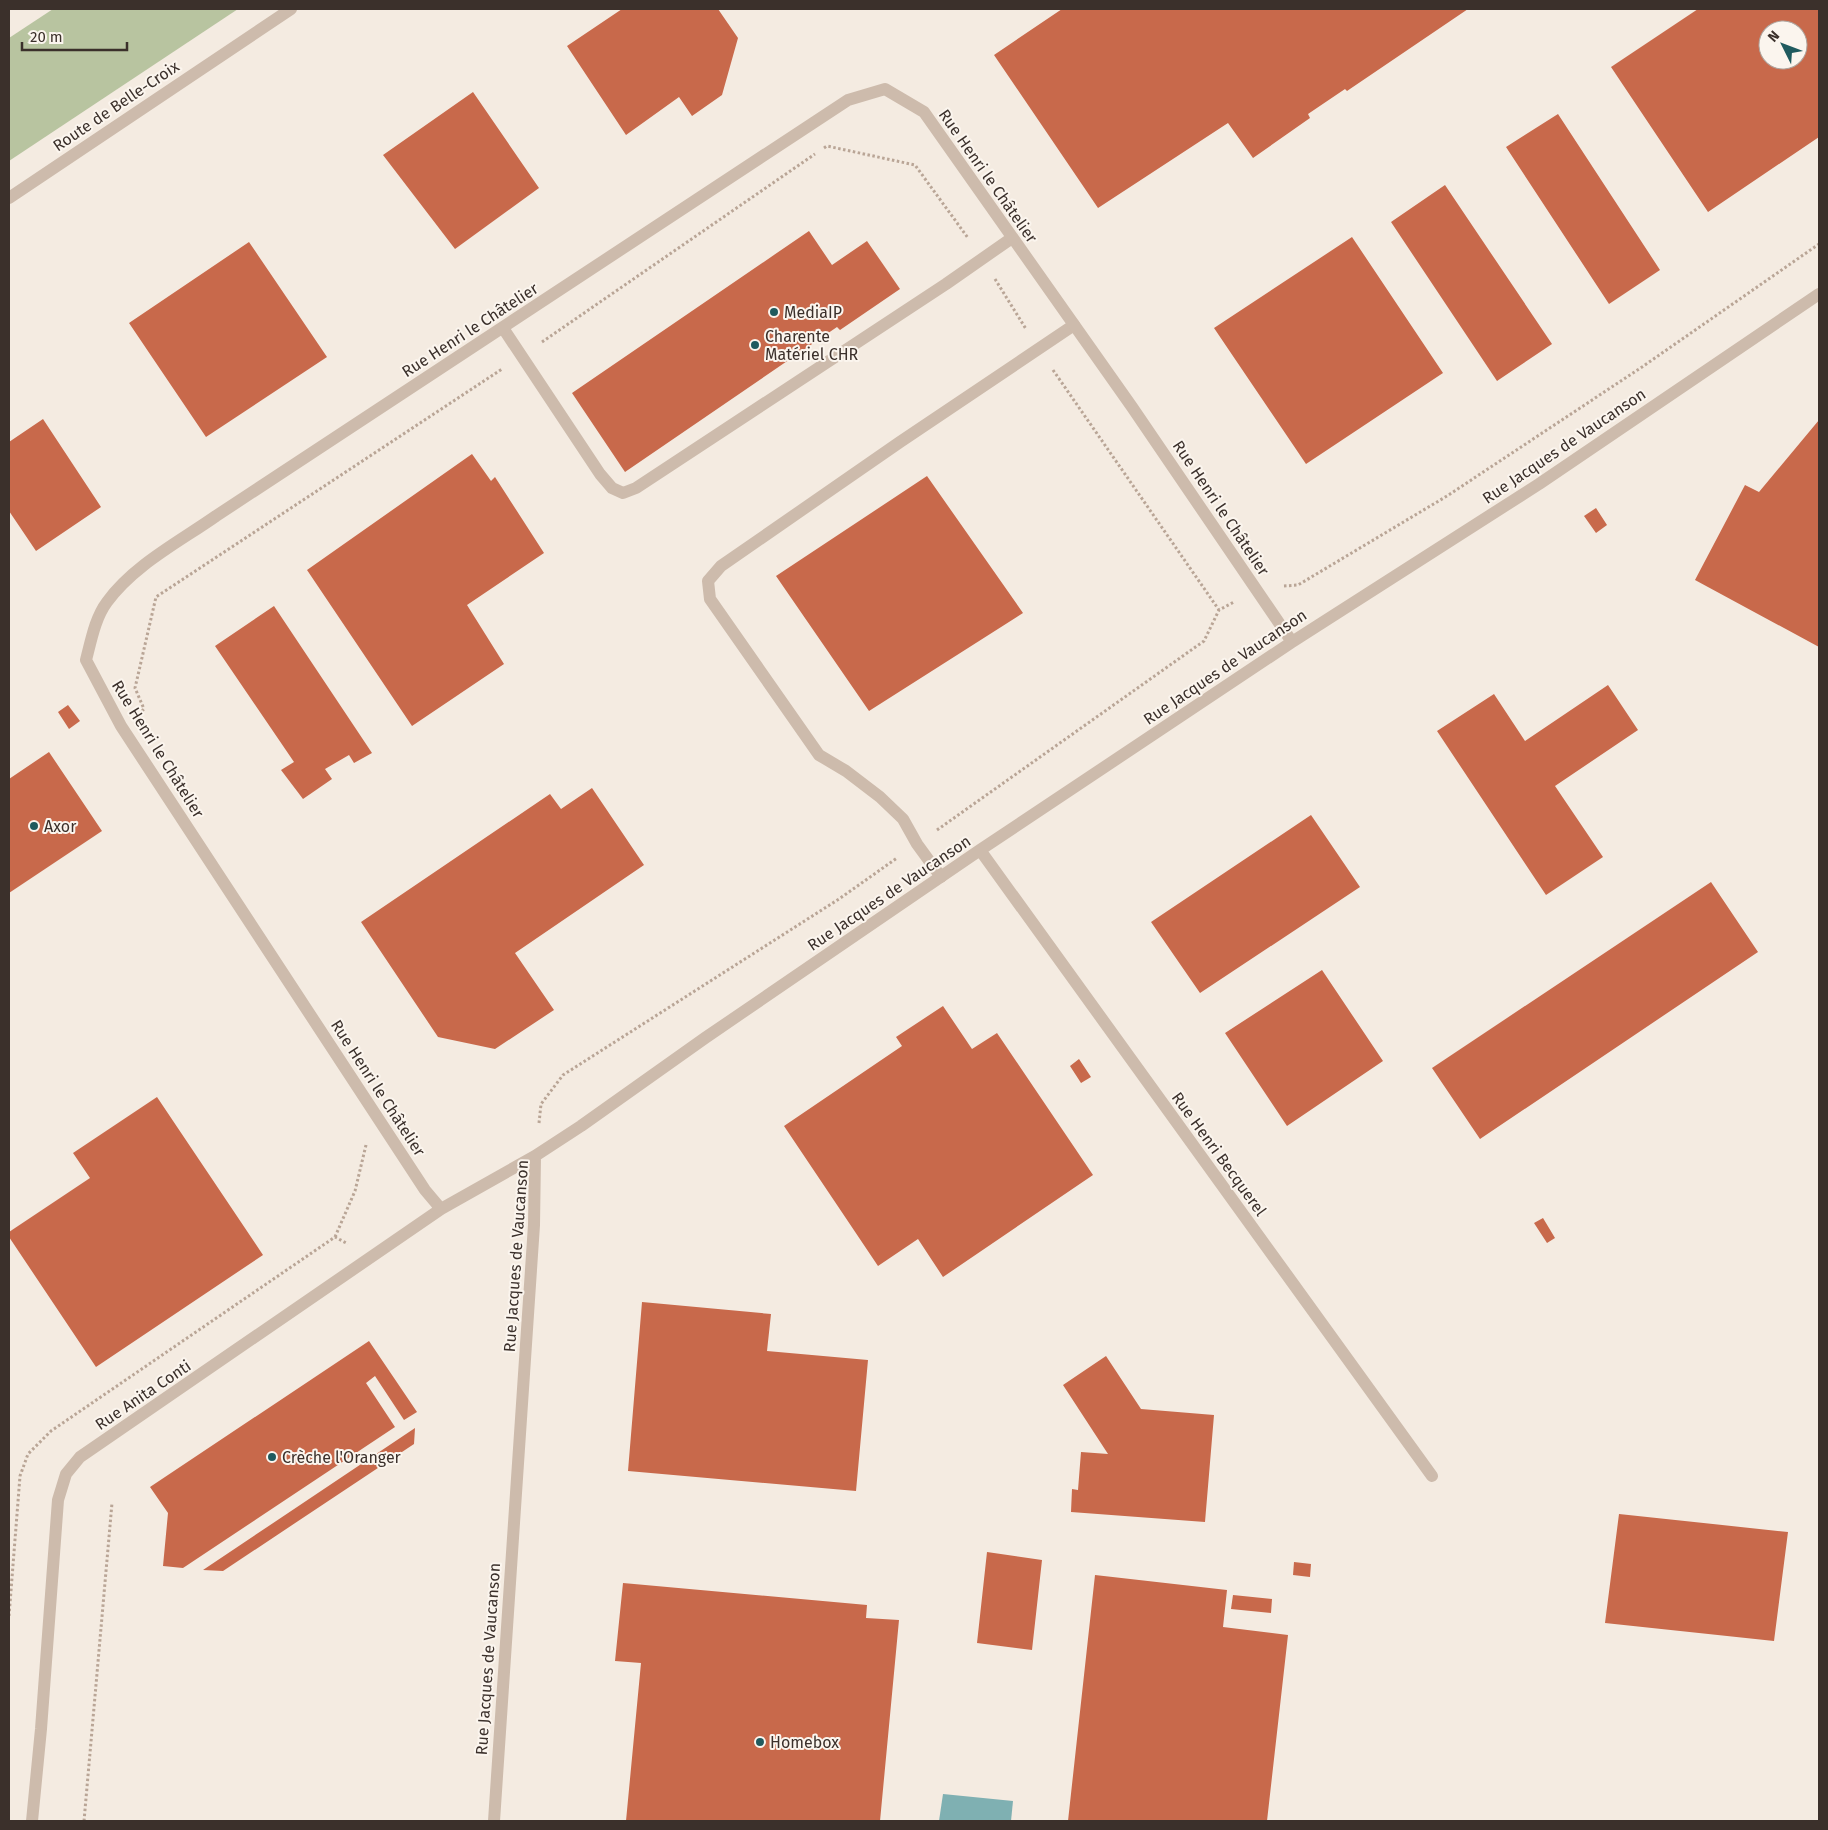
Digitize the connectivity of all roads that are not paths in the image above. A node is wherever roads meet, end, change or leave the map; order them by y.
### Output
1 (291, 9) edge
2 (9, 198) edge
3 (1012, 238) junction
4 (1819, 294) edge
5 (1074, 325) junction
6 (503, 328) junction
7 (1292, 642) junction
8 (980, 850) junction
9 (941, 877) junction
10 (535, 1156) junction
11 (441, 1209) junction
12 (1432, 1476) dead end
13 (32, 1821) edge
14 (494, 1821) edge

1 - 2 street, Route de Belle-Croix
3 - 5 street, Rue Henri le Châtelier
3 - 6 street, Rue Henri le Châtelier
3 - 6 street
4 - 7 street, Rue Jacques de Vaucanson
5 - 7 street, Rue Henri le Châtelier
5 - 9 street
6 - 11 street, Rue Henri le Châtelier
7 - 8 street, Rue Jacques de Vaucanson
8 - 9 street, Rue Jacques de Vaucanson
8 - 12 street, Rue Henri Becquerel
9 - 10 street, Rue Jacques de Vaucanson
10 - 11 street, Rue Anita Conti
10 - 14 street, Rue Jacques de Vaucanson
11 - 13 street, Rue Anita Conti

